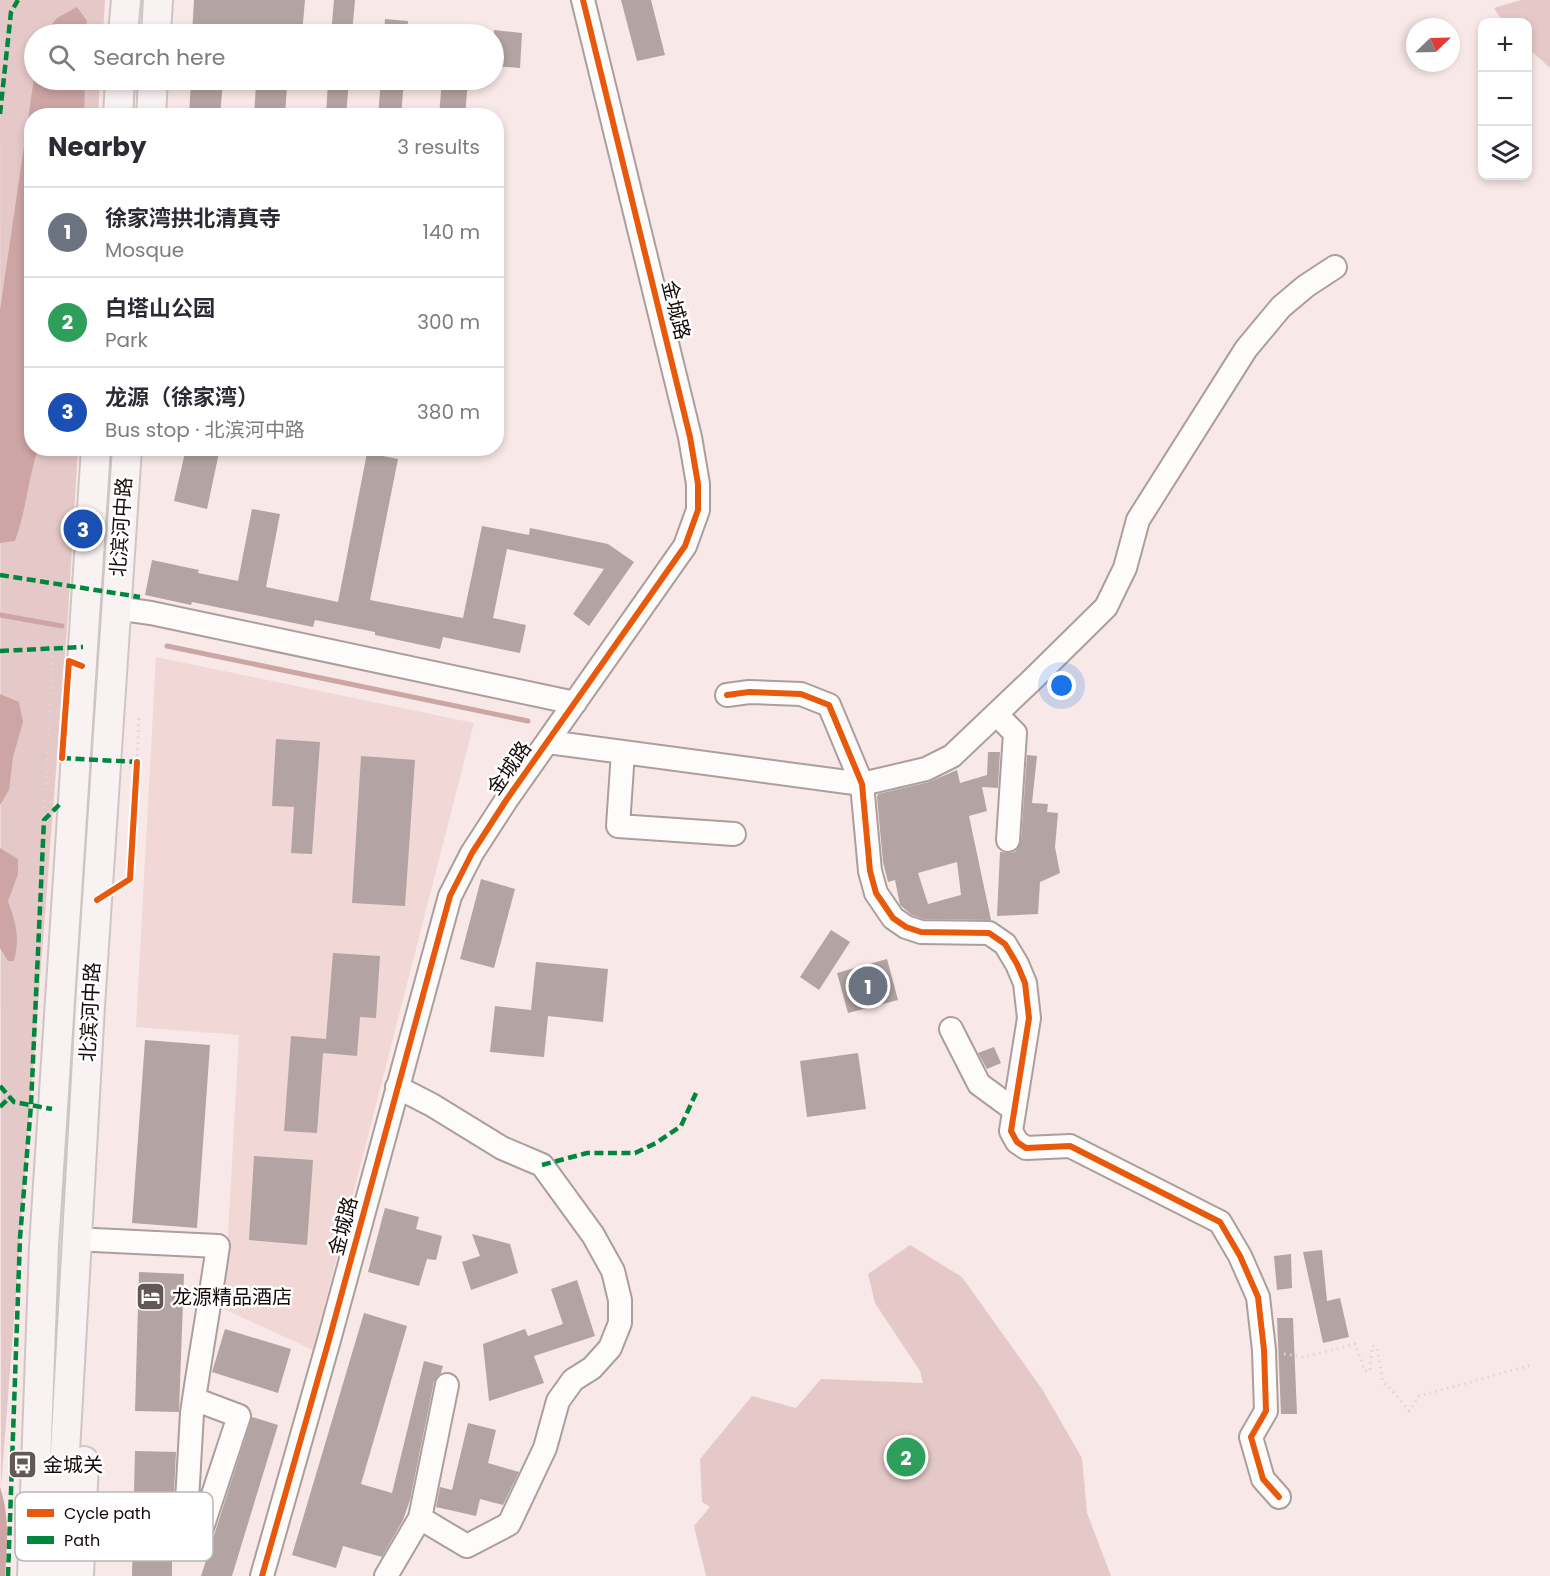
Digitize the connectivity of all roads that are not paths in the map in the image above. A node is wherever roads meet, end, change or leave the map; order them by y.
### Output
1 (126, 0) edge
2 (158, 0) edge
3 (583, 0) edge
4 (124, 24) edge
5 (157, 24) edge
6 (119, 90) edge
7 (152, 90) edge
8 (118, 108) edge
9 (151, 108) edge
10 (1335, 267) dead end
11 (95, 456) edge
12 (126, 456) edge
13 (115, 608) junction
14 (727, 695) dead end
15 (575, 703) junction
16 (996, 714) junction
17 (548, 742) junction
18 (623, 752) junction
19 (862, 784) junction
20 (734, 834) dead end
21 (1008, 840) dead end
22 (90, 1006) junction
23 (951, 1029) dead end
24 (397, 1087) junction
25 (1013, 1109) junction
26 (94, 1240) junction
27 (447, 1385) dead end
28 (194, 1399) junction
29 (35, 1492) edge
30 (63, 1492) edge
31 (83, 1492) edge
32 (188, 1492) edge
33 (213, 1495) edge
34 (1280, 1497) dead end
35 (420, 1518) junction
36 (33, 1561) edge
37 (59, 1561) edge
38 (80, 1561) edge
39 (32, 1576) edge
40 (58, 1576) edge
41 (79, 1576) edge
42 (262, 1576) edge
43 (386, 1576) edge

1 - 4 main road
2 - 5 main road
3 - 15 street, 金城路
6 - 8 main road
7 - 9 main road
10 - 16 street
11 - 29 main road, 北滨河中路
12 - 13 main road, 北滨河中路
13 - 15 street
13 - 22 main road, 北滨河中路
14 - 19 street
15 - 17 street, 金城路
16 - 19 street
16 - 21 street
17 - 18 street
17 - 24 street, 金城路
18 - 19 street
18 - 20 street
19 - 25 street
22 - 26 main road
22 - 30 main road, 北滨河中路
23 - 25 street
24 - 35 street
24 - 42 street, 金城路
25 - 34 street
26 - 28 street
26 - 31 main road
27 - 35 street
28 - 32 street
28 - 33 street
35 - 43 street
36 - 39 main road, 北滨河中路
37 - 40 main road, 北滨河中路
38 - 41 main road

